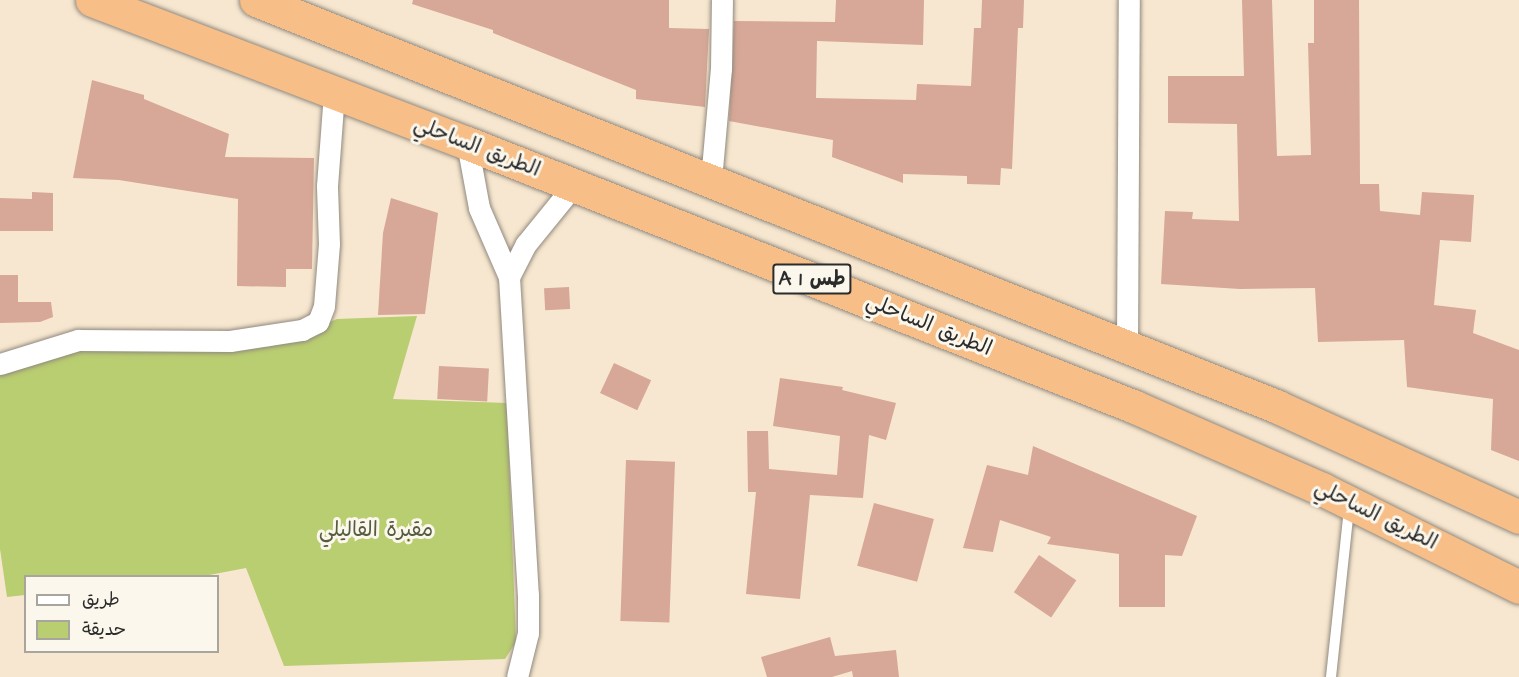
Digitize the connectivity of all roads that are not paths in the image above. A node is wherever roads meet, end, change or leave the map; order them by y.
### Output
1 (92, 0) edge
2 (256, 0) edge
3 (722, 0) edge
4 (1129, 0) edge
5 (334, 93) junction
6 (467, 143) junction
7 (711, 180) junction
8 (574, 185) junction
9 (509, 277) junction
10 (1127, 347) junction
11 (0, 364) edge
12 (1350, 502) junction
13 (1519, 518) edge
14 (1519, 586) edge
15 (517, 677) edge
16 (1331, 677) edge

1 - 5 highway, الطريق الساحلي / A 1 طس
2 - 7 highway, A 1 طس
3 - 7 street
4 - 10 street
5 - 6 highway, الطريق الساحلي / A 1 طس
5 - 11 street
6 - 8 highway, الطريق الساحلي / A 1 طس
6 - 9 street
7 - 10 highway, A 1 طس
8 - 9 street
8 - 12 highway, الطريق الساحلي / A 1 طس
9 - 15 street
10 - 13 highway, A 1 طس
12 - 14 highway, الطريق الساحلي / A 1 طس
12 - 16 lane

